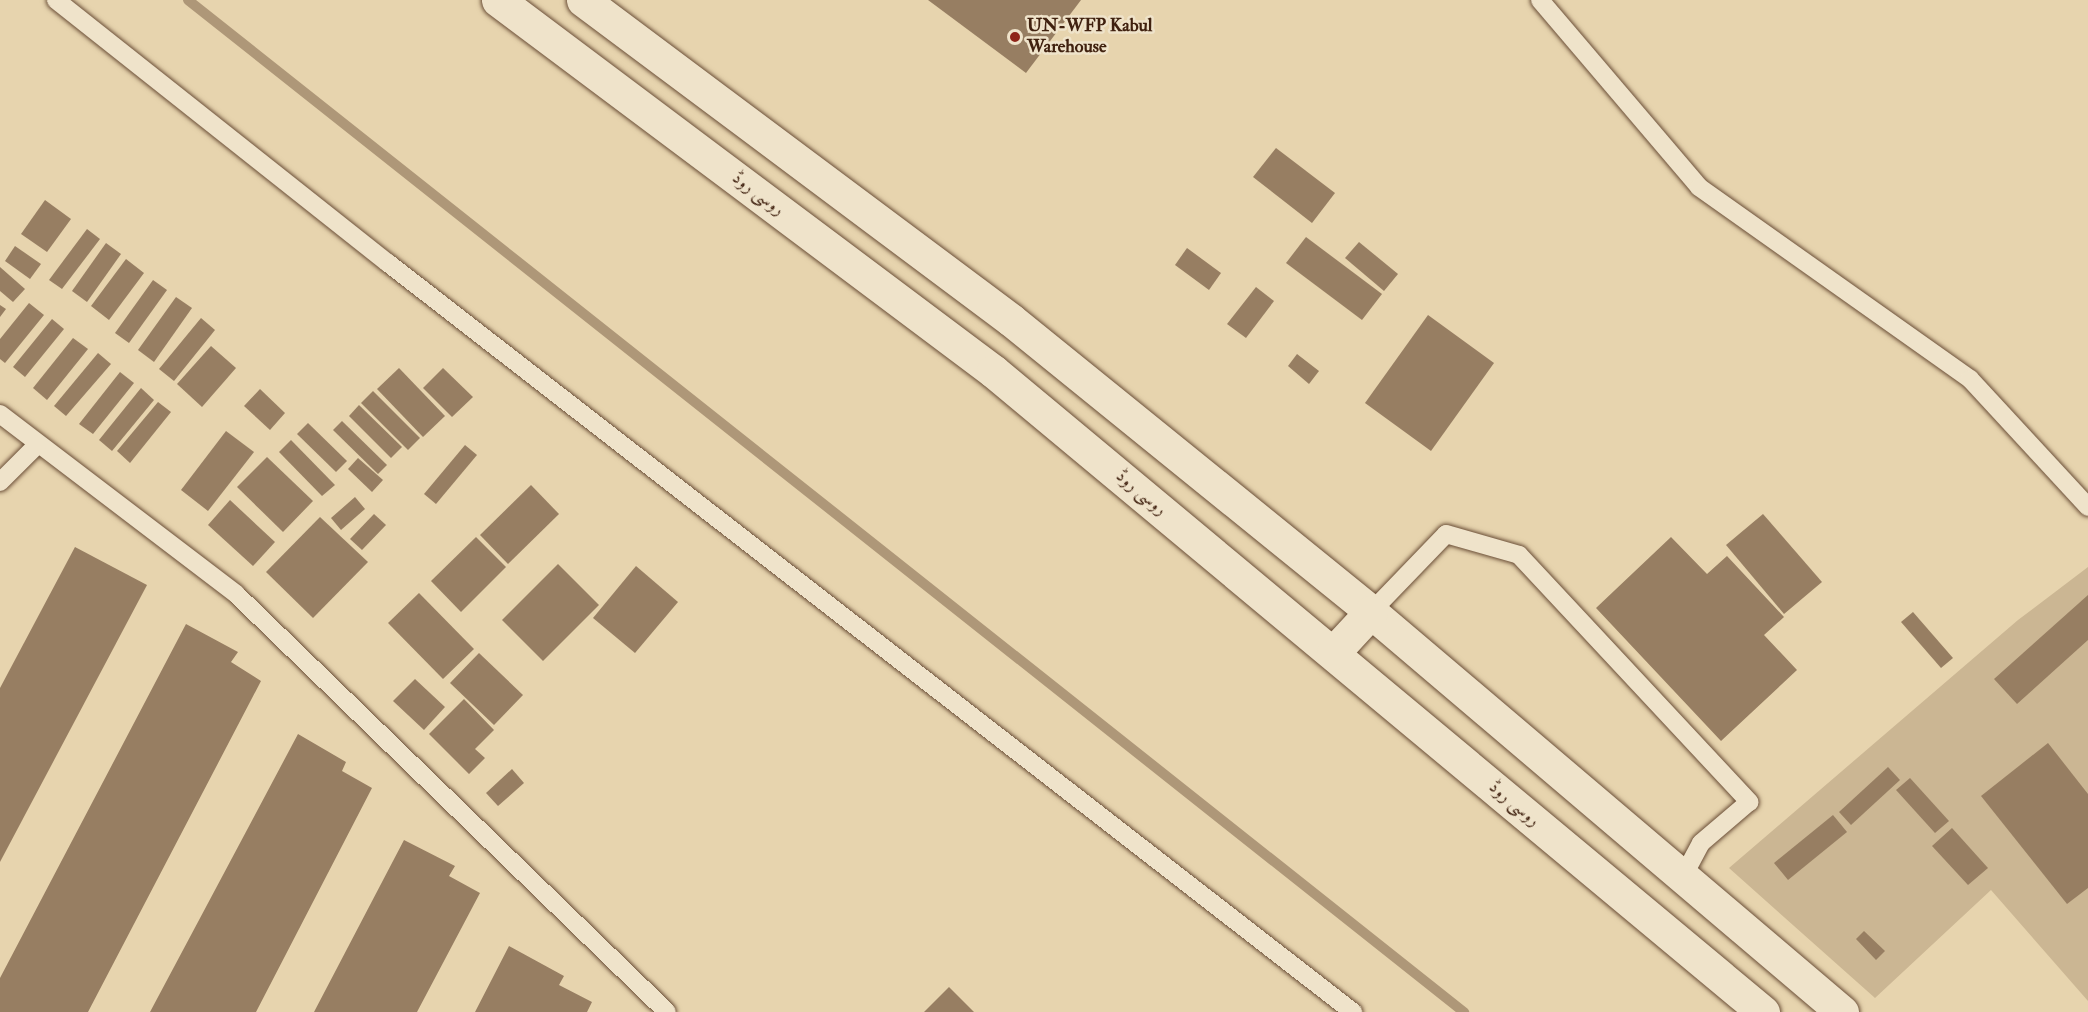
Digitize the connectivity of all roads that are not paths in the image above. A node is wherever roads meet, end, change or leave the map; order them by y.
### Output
1 (56, 0) edge
2 (498, 0) edge
3 (584, 0) edge
4 (1540, 0) edge
5 (0, 414) edge
6 (38, 444) junction
7 (0, 482) edge
8 (2088, 507) edge
9 (1371, 612) junction
10 (1334, 653) junction
11 (1684, 875) junction
12 (667, 1012) edge
13 (1353, 1012) edge
14 (1763, 1012) edge
15 (1842, 1012) edge

1 - 13 lane
2 - 10 main road, روسی روڈ
3 - 9 main road
4 - 8 lane
5 - 6 lane
6 - 7 lane
6 - 12 lane
9 - 10 main road
9 - 11 main road
9 - 11 lane
10 - 14 main road, روسی روڈ
11 - 15 main road

